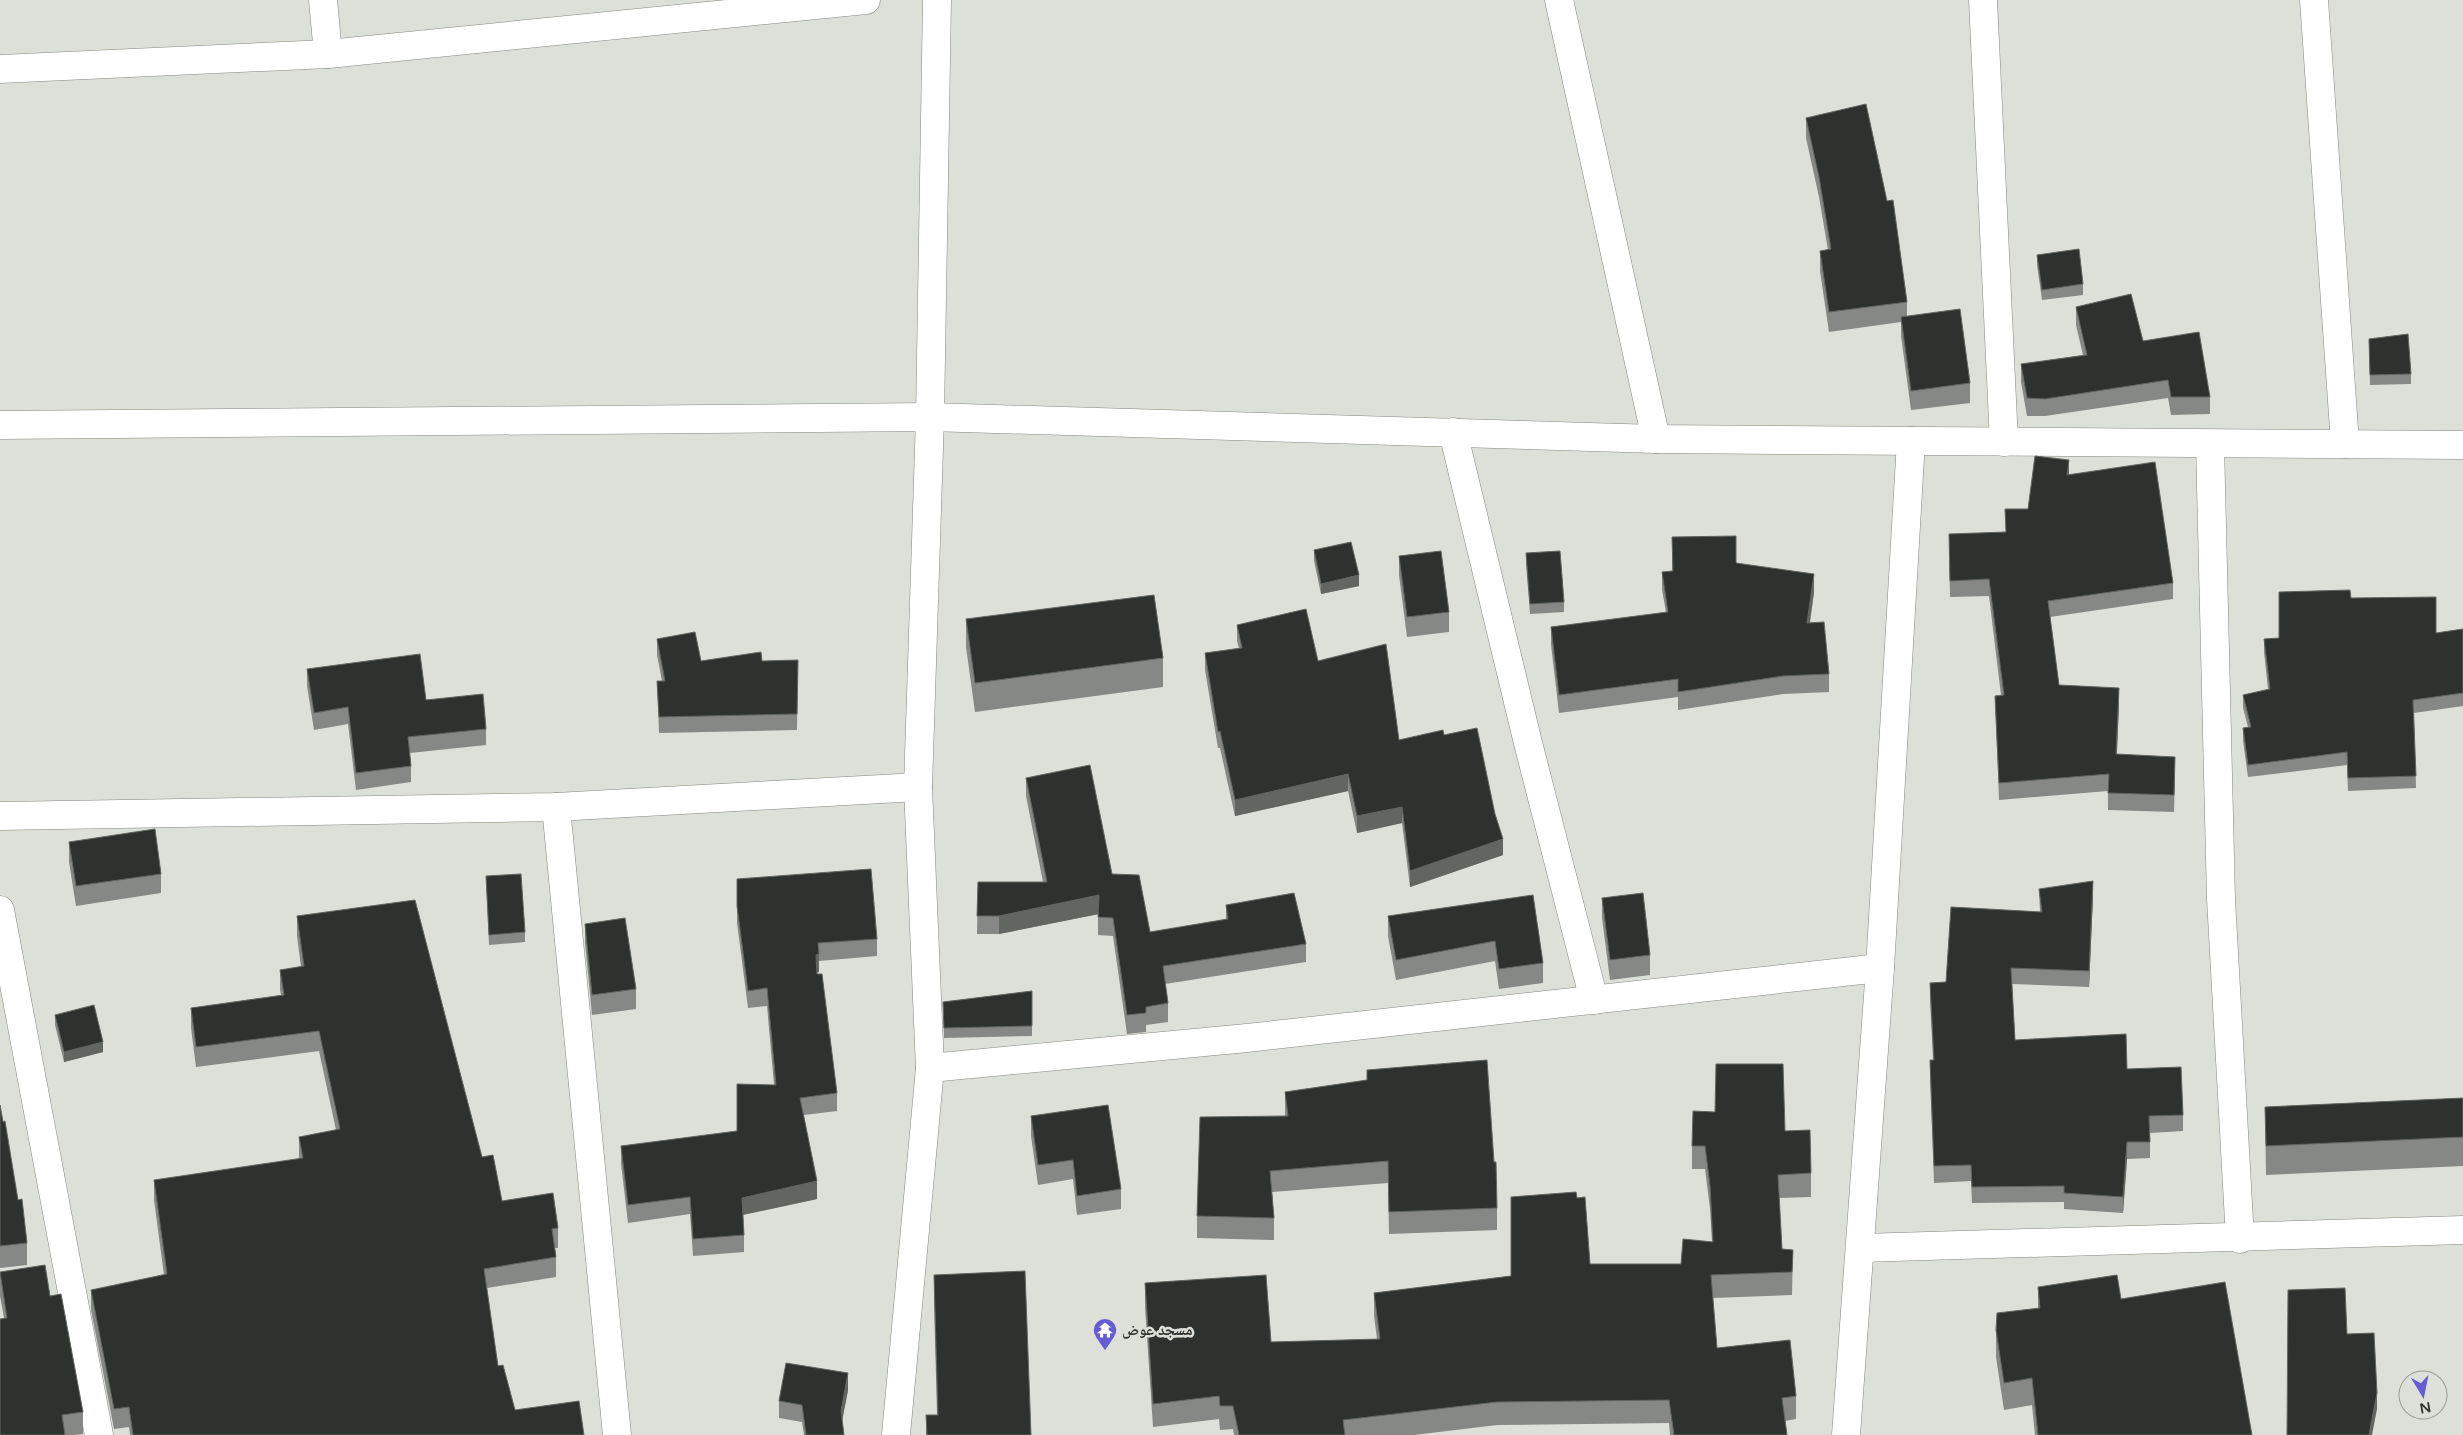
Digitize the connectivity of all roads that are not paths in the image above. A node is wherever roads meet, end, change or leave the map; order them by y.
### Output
1 (323, 0) edge
2 (866, 0) edge
3 (937, 0) edge
4 (1559, 0) edge
5 (1983, 0) edge
6 (2314, 0) edge
7 (328, 54) junction
8 (0, 69) edge
9 (930, 417) junction
10 (0, 425) edge
11 (1454, 432) junction
12 (1656, 439) junction
13 (1911, 441) junction
14 (2004, 442) junction
15 (2210, 444) junction
16 (2345, 444) junction
17 (2463, 445) edge
18 (918, 787) junction
19 (556, 807) junction
20 (0, 816) edge
21 (0, 910) edge
22 (1880, 968) junction
23 (1594, 1000) junction
24 (930, 1068) junction
25 (2463, 1230) edge
26 (2240, 1238) junction
27 (1862, 1248) junction
28 (100, 1435) edge
29 (617, 1435) edge
30 (896, 1435) edge
31 (1846, 1435) edge

1 - 7 street
2 - 7 street
3 - 9 street
4 - 12 street
5 - 14 street
6 - 16 street
7 - 8 street
9 - 10 street
9 - 11 street
9 - 18 street
11 - 12 street
11 - 23 street
12 - 13 street
13 - 14 street
13 - 22 street
14 - 15 street
15 - 16 street
15 - 26 street
16 - 17 street
18 - 19 street
18 - 24 street
19 - 20 street
19 - 29 street
21 - 28 street
22 - 23 street
22 - 27 street
23 - 24 street
24 - 30 street
25 - 26 street
26 - 27 street
27 - 31 street

